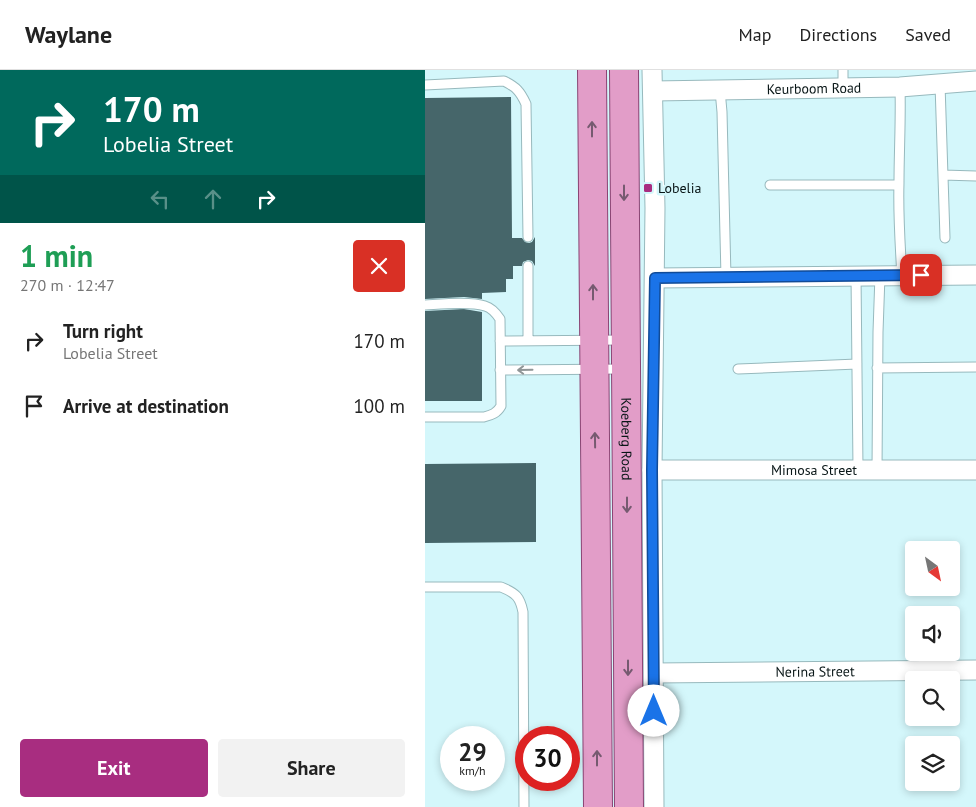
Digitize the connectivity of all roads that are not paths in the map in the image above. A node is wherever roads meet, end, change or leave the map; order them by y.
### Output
1 (592, 70) edge
2 (624, 70) edge
3 (653, 70) edge
4 (968, 78) edge
5 (843, 79) edge
6 (940, 84) junction
7 (425, 85) edge
8 (900, 87) junction
9 (720, 90) junction
10 (653, 91) junction
11 (943, 175) junction
12 (976, 176) edge
13 (771, 185) dead end
14 (899, 185) junction
15 (528, 237) dead end
16 (945, 238) dead end
17 (528, 266) dead end
18 (856, 275) junction
19 (880, 275) junction
20 (976, 275) edge
21 (902, 276) junction
22 (726, 277) junction
23 (655, 278) junction
24 (425, 305) edge
25 (594, 340) junction
26 (625, 340) junction
27 (500, 341) junction
28 (528, 341) junction
29 (857, 364) junction
30 (976, 367) edge
31 (877, 368) junction
32 (594, 369) junction
33 (626, 369) junction
34 (738, 369) dead end
35 (501, 370) junction
36 (425, 417) edge
37 (652, 470) junction
38 (858, 470) junction
39 (877, 470) junction
40 (976, 470) edge
41 (425, 588) edge
42 (976, 670) edge
43 (654, 673) junction
44 (524, 807) edge
45 (597, 807) edge
46 (629, 807) edge
47 (654, 807) edge

25 -> 1 main road
2 -> 26 main road, Koeberg Road
3 - 10 street
4 - 6 street, Keurboom Road
5 - 8 street, Keurboom Road
5 - 9 street, Keurboom Road
6 - 8 street, Keurboom Road
6 - 11 lane
7 - 15 lane
8 - 14 lane
9 - 10 street, Keurboom Road
9 - 22 lane
10 - 23 street
11 - 12 lane
11 - 16 lane
13 - 14 lane
14 - 21 lane
17 - 28 lane
18 - 19 street
18 - 22 street
18 - 29 lane
19 - 21 street
19 - 31 lane
20 - 21 street
22 - 23 street
23 - 37 street
24 - 27 lane
25 - 26 lane
25 - 28 lane
25 - 32 main road
26 - 33 main road, Koeberg Road
27 - 28 lane
27 - 35 lane
29 - 34 lane
29 - 38 lane
30 - 31 lane
31 - 39 lane
32 - 33 lane
32 -> 35 lane
45 -> 32 main road
33 -> 46 main road, Koeberg Road
35 - 36 lane
37 - 38 street, Mimosa Street
37 - 43 street
38 - 39 street, Mimosa Street
39 - 40 street, Mimosa Street
41 - 44 lane
42 - 43 street, Nerina Street
43 - 47 street

